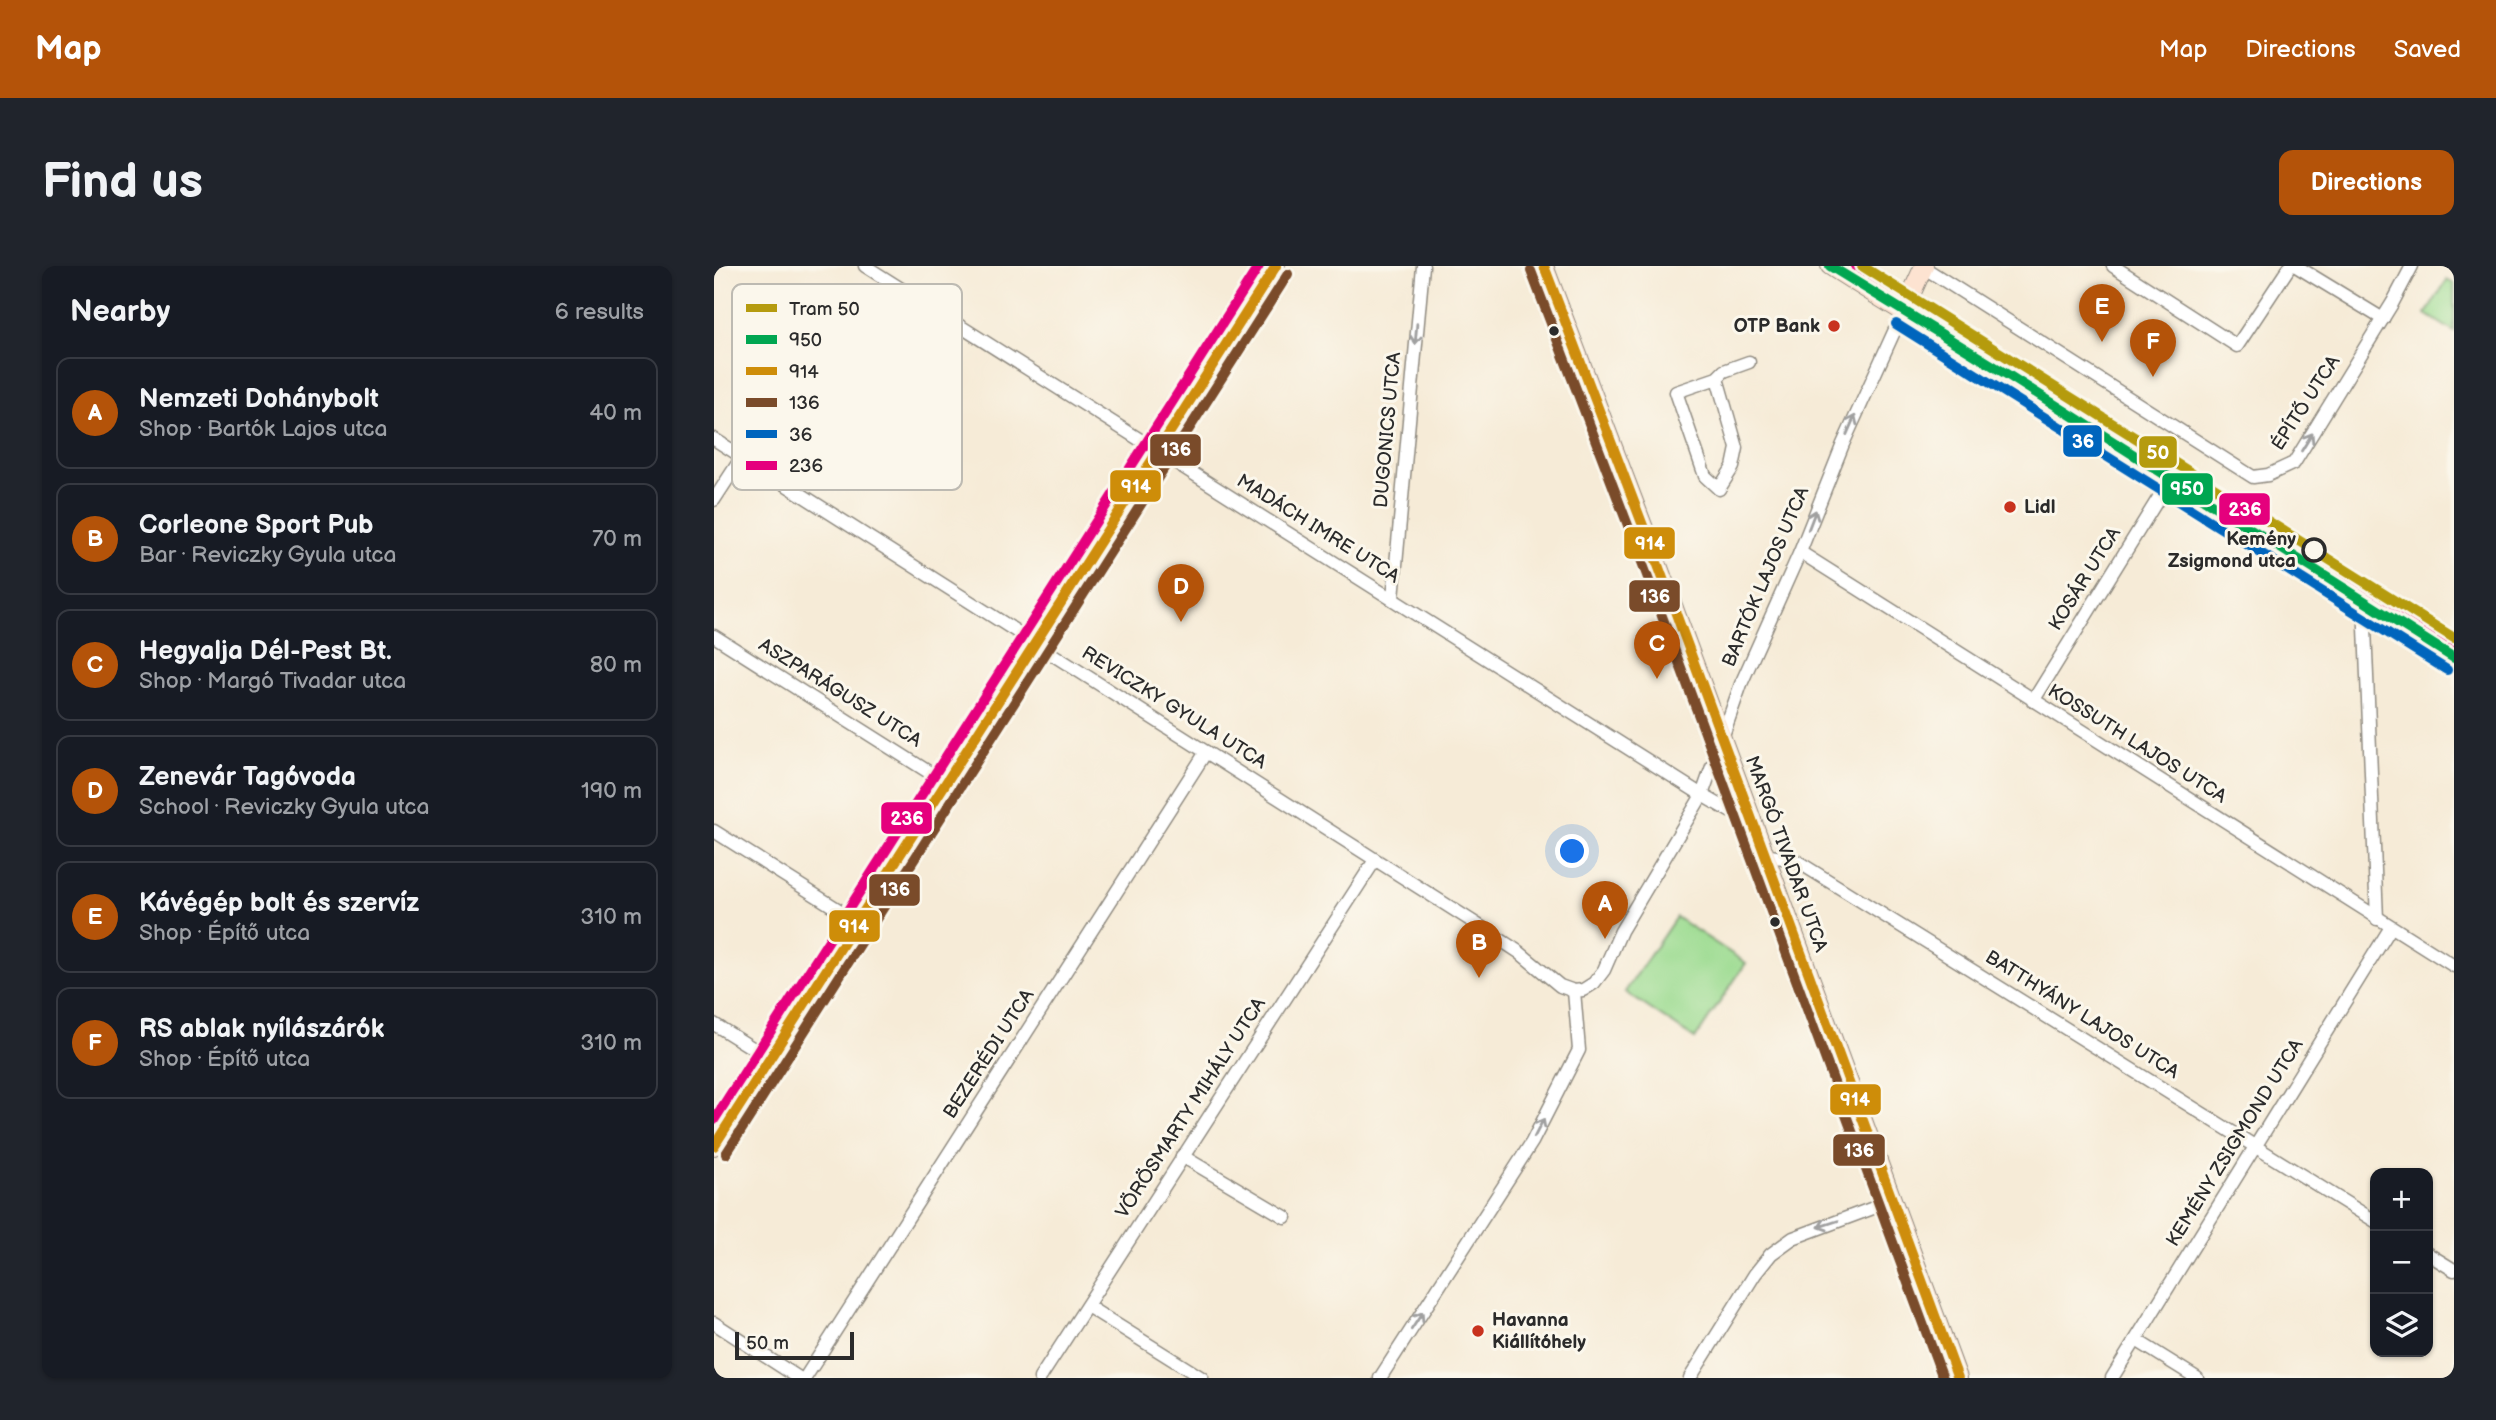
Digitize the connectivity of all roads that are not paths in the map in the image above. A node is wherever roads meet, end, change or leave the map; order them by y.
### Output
1 (864, 266) edge
2 (1276, 266) edge
3 (1423, 266) edge
4 (1544, 266) edge
5 (1830, 266) edge
6 (1924, 266) edge
7 (2113, 266) edge
8 (2290, 266) edge
9 (2296, 266) edge
10 (2412, 266) edge
11 (892, 284) edge
12 (1903, 312) junction
13 (2383, 319) junction
14 (962, 328) edge
15 (1749, 362) dead end
16 (1717, 378) junction
17 (714, 439) edge
18 (732, 451) edge
19 (1158, 452) junction
20 (732, 471) edge
21 (2171, 478) junction
22 (793, 490) edge
23 (714, 500) edge
24 (1800, 552) junction
25 (1393, 598) junction
26 (2364, 603) junction
27 (714, 636) edge
28 (1036, 644) junction
29 (2454, 658) edge
30 (2033, 701) junction
31 (1722, 741) junction
32 (1206, 752) junction
33 (946, 783) junction
34 (1702, 795) junction
35 (1752, 824) junction
36 (714, 831) edge
37 (1764, 855) junction
38 (1375, 860) junction
39 (2377, 919) junction
40 (858, 922) junction
41 (2391, 928) junction
42 (2454, 966) edge
43 (1574, 991) junction
44 (714, 1024) edge
45 (770, 1059) junction
46 (714, 1146) edge
47 (2257, 1146) junction
48 (1182, 1156) junction
49 (1892, 1201) junction
50 (1285, 1217) dead end
51 (2370, 1218) edge
52 (2433, 1257) edge
53 (2454, 1270) edge
54 (1087, 1306) junction
55 (714, 1323) edge
56 (2136, 1340) junction
57 (799, 1378) edge
58 (805, 1378) edge
59 (1040, 1378) edge
60 (1202, 1378) edge
61 (1380, 1378) edge
62 (1690, 1378) edge
63 (1958, 1378) edge
64 (2112, 1378) edge
65 (2197, 1378) edge

1 - 11 street, MADÁCH IMRE UTCA
2 - 19 street
3 -> 25 street, DUGONICS UTCA
4 - 31 street, MARGÓ TIVADAR UTCA
5 - 12 street
6 - 12 street
6 -> 13 street, ÉPÍTŐ UTCA
7 - 8 street
9 - 13 street
10 - 13 street, ÉPÍTŐ UTCA
12 - 21 street
24 -> 12 street, BARTÓK LAJOS UTCA
14 - 19 street, MADÁCH IMRE UTCA
15 - 16 street
16 - 16 street
17 - 18 street, REVICZKY GYULA UTCA
19 - 25 street, MADÁCH IMRE UTCA
19 - 28 street
20 - 23 street
21 - 26 street
21 - 30 street, KOSÁR UTCA
22 - 28 street, REVICZKY GYULA UTCA
24 - 30 street, KOSSUTH LAJOS UTCA
24 - 31 street, BARTÓK LAJOS UTCA
25 - 34 street, MADÁCH IMRE UTCA
26 - 29 street
26 - 39 street
27 - 33 street, ASZPARÁGUSZ UTCA
28 - 32 street, REVICZKY GYULA UTCA
28 - 33 street
30 - 39 street, KOSSUTH LAJOS UTCA
31 - 34 street, BARTÓK LAJOS UTCA
31 - 35 street, MARGÓ TIVADAR UTCA
32 - 38 street, REVICZKY GYULA UTCA
32 - 58 street, BEZERÉDI UTCA
33 - 40 street
34 - 35 street, MADÁCH IMRE UTCA
34 - 43 street, BARTÓK LAJOS UTCA
35 - 37 street, MARGÓ TIVADAR UTCA
36 - 40 street
37 - 47 street, BATTHYÁNY LAJOS UTCA
37 - 49 street, MARGÓ TIVADAR UTCA
38 - 43 street, REVICZKY GYULA UTCA
38 - 48 street, VÖRÖSMARTY MIHÁLY UTCA
39 - 41 street, KOSSUTH LAJOS UTCA
40 - 45 street
41 - 42 street, KOSSUTH LAJOS UTCA
41 - 47 street, KEMÉNY ZSIGMOND UTCA
61 -> 43 street
44 - 45 street
45 - 46 street
47 - 51 street, BATTHYÁNY LAJOS UTCA
47 - 56 street, KEMÉNY ZSIGMOND UTCA
48 - 50 street
48 - 54 street, VÖRÖSMARTY MIHÁLY UTCA
49 -> 62 street
49 - 63 street, MARGÓ TIVADAR UTCA
52 - 53 street
54 - 59 street, VÖRÖSMARTY MIHÁLY UTCA
54 - 60 street
55 - 57 street
56 - 64 street, KEMÉNY ZSIGMOND UTCA
56 - 65 street

